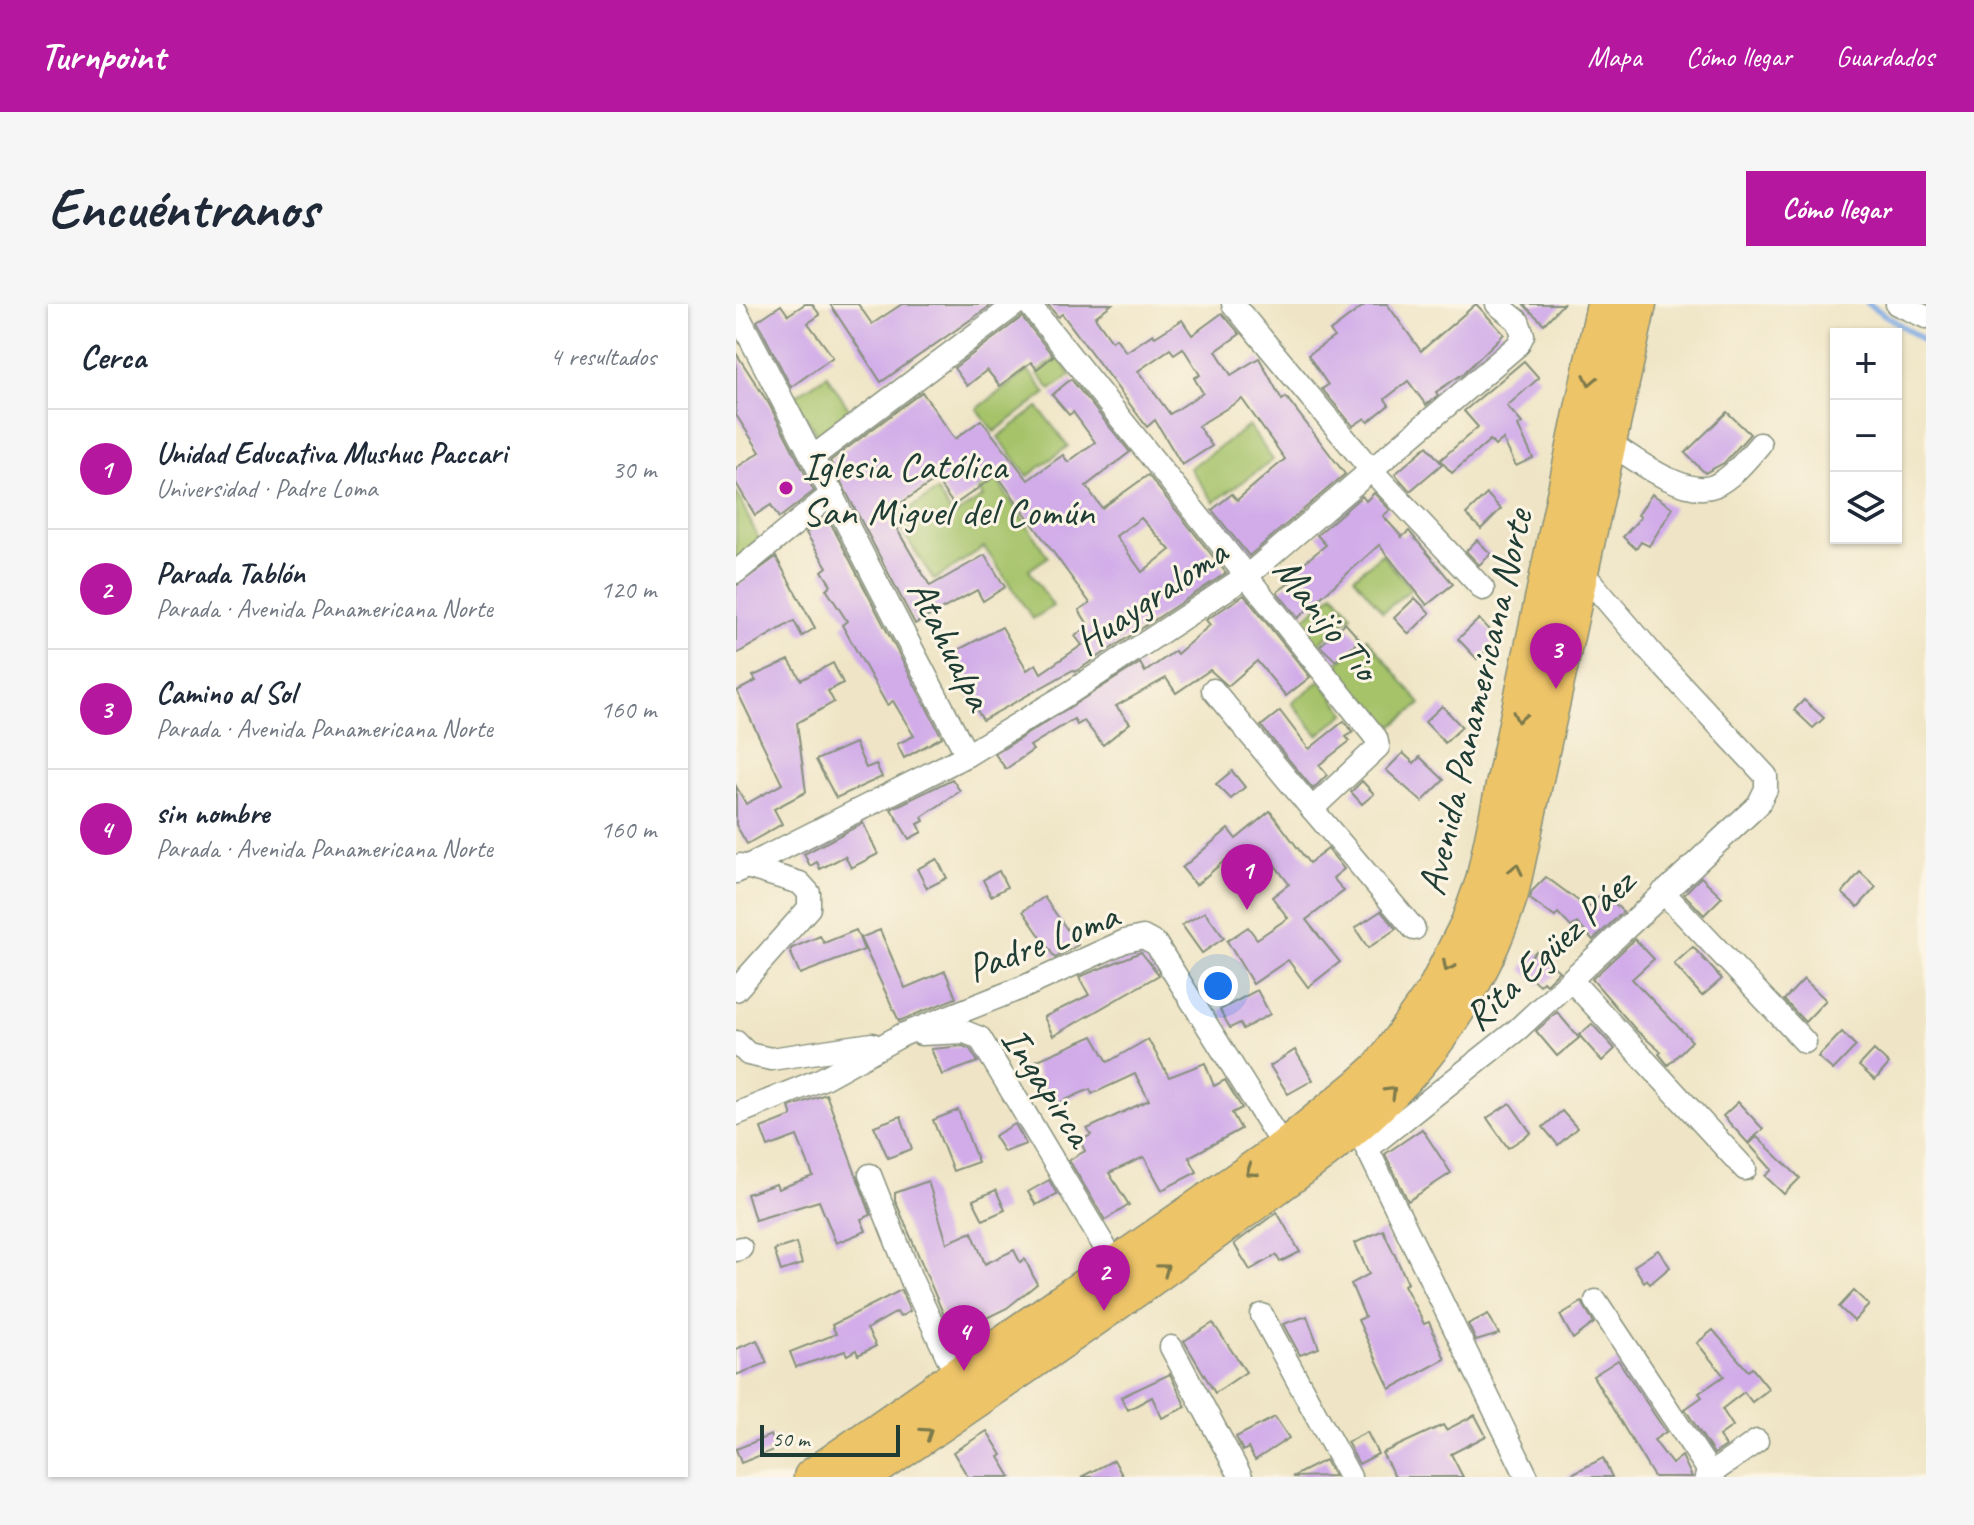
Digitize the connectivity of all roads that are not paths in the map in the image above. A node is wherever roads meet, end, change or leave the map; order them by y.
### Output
1 (1016, 304) edge
2 (1029, 304) edge
3 (1233, 304) edge
4 (1497, 304) edge
5 (1605, 304) edge
6 (1638, 304) edge
7 (1897, 304) edge
8 (736, 311) edge
9 (1926, 317) edge
10 (1607, 441) junction
11 (1760, 444) dead end
12 (814, 456) junction
13 (1372, 471) junction
14 (833, 493) junction
15 (1579, 568) junction
16 (736, 572) edge
17 (1248, 575) junction
18 (1483, 589) dead end
19 (1213, 690) dead end
20 (967, 755) junction
21 (1312, 809) junction
22 (738, 866) edge
23 (1663, 892) junction
24 (1414, 929) dead end
25 (1571, 980) junction
26 (736, 990) edge
27 (902, 1035) junction
28 (736, 1042) edge
29 (1805, 1042) dead end
30 (736, 1114) edge
31 (1361, 1137) junction
32 (1284, 1148) junction
33 (1745, 1169) dead end
34 (870, 1175) dead end
35 (1115, 1264) junction
36 (1596, 1301) dead end
37 (1262, 1315) dead end
38 (1171, 1347) dead end
39 (957, 1377) junction
40 (1757, 1441) dead end
41 (1708, 1475) edge
42 (812, 1477) edge
43 (862, 1477) edge
44 (1241, 1477) edge
45 (1350, 1477) edge
46 (1527, 1477) edge

1 - 12 street
2 - 17 street, Manijo Tio
3 - 13 street
4 - 13 street, Huaygraloma
5 -> 32 highway, Avenida Panamericana Norte
6 - 10 highway, Avenida Panamericana Norte
7 - 9 street
8 - 12 street, Atahualpa
10 - 11 street
10 - 15 highway, Avenida Panamericana Norte
12 - 14 street, Atahualpa
13 - 17 street, Huaygraloma
13 - 18 street
14 - 16 street
14 - 20 street, Atahualpa
15 - 23 street, Rita Egüez Páez
31 -> 15 highway, Avenida Panamericana Norte
17 - 20 street, Huaygraloma
17 - 21 street, Manijo Tio
19 - 21 street
20 - 22 street, Huaygraloma
21 - 24 street
22 - 26 street
23 - 25 street, Rita Egüez Páez
23 - 29 street
25 - 31 street, Rita Egüez Páez
25 - 33 street
27 - 28 street, Ingapirca
27 - 30 street, Padre Loma
27 - 32 street, Padre Loma
27 - 35 street, Ingapirca
43 -> 31 highway, Avenida Panamericana Norte
31 - 46 street
32 -> 35 highway, Avenida Panamericana Norte
34 - 39 street
35 - 39 highway, Avenida Panamericana Norte
36 - 41 street
37 - 45 street
38 - 44 street
39 - 42 highway, Avenida Panamericana Norte
40 - 41 street

